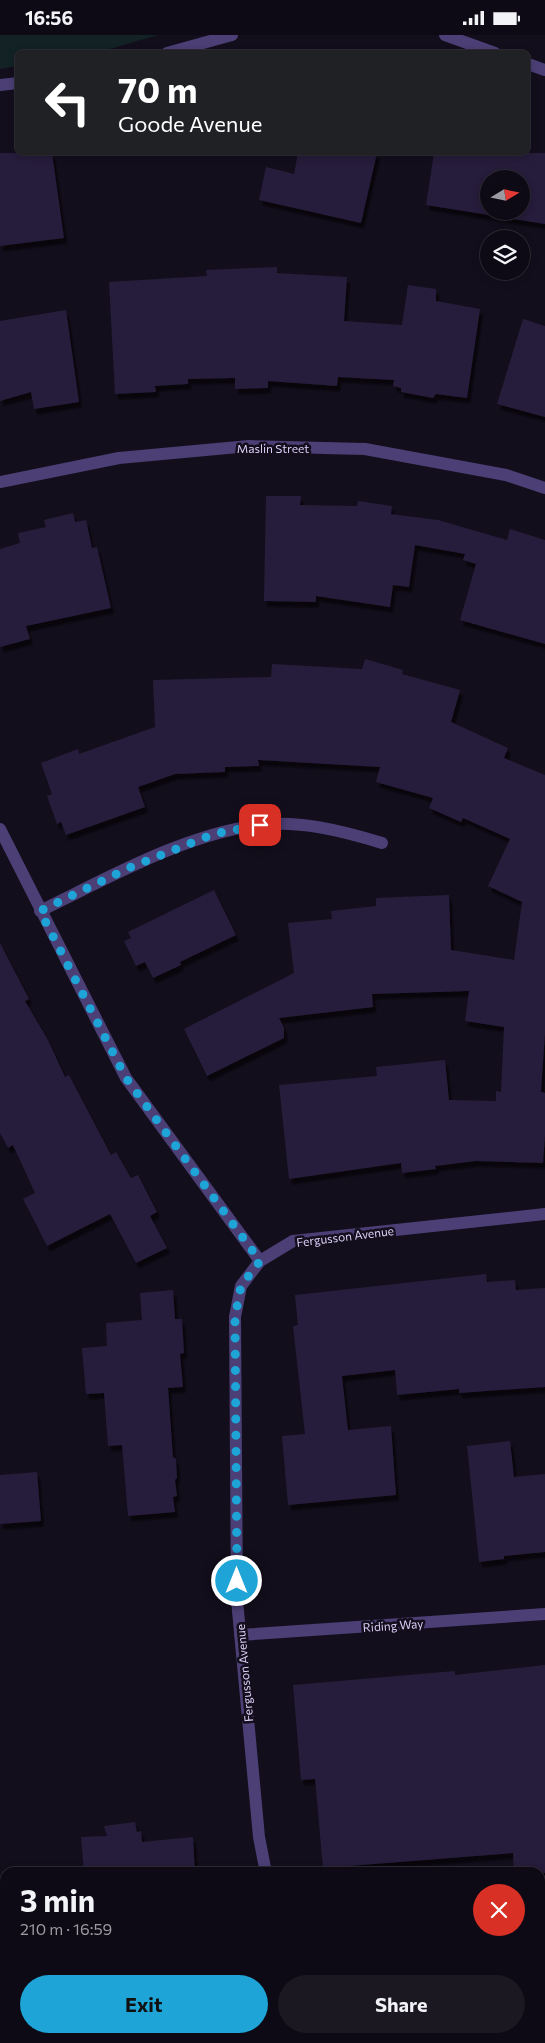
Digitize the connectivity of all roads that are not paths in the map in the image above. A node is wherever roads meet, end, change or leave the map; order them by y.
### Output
1 (232, 35) edge
2 (445, 35) edge
3 (178, 50) edge
4 (487, 50) edge
5 (530, 65) edge
6 (545, 70) edge
7 (15, 83) edge
8 (0, 85) edge
9 (0, 482) edge
10 (545, 488) edge
11 (0, 829) edge
12 (382, 843) dead end
13 (40, 911) junction
14 (545, 1214) edge
15 (260, 1261) junction
16 (545, 1614) edge
17 (240, 1635) junction
18 (265, 1867) edge

1 - 3 street
2 - 4 street
5 - 6 street
7 - 8 street
9 - 10 street, Maslin Street
11 - 13 street
12 - 13 street
13 - 15 street
14 - 15 street, Fergusson Avenue
15 - 17 street, Fergusson Avenue
16 - 17 street, Riding Way
17 - 18 street, Fergusson Avenue

